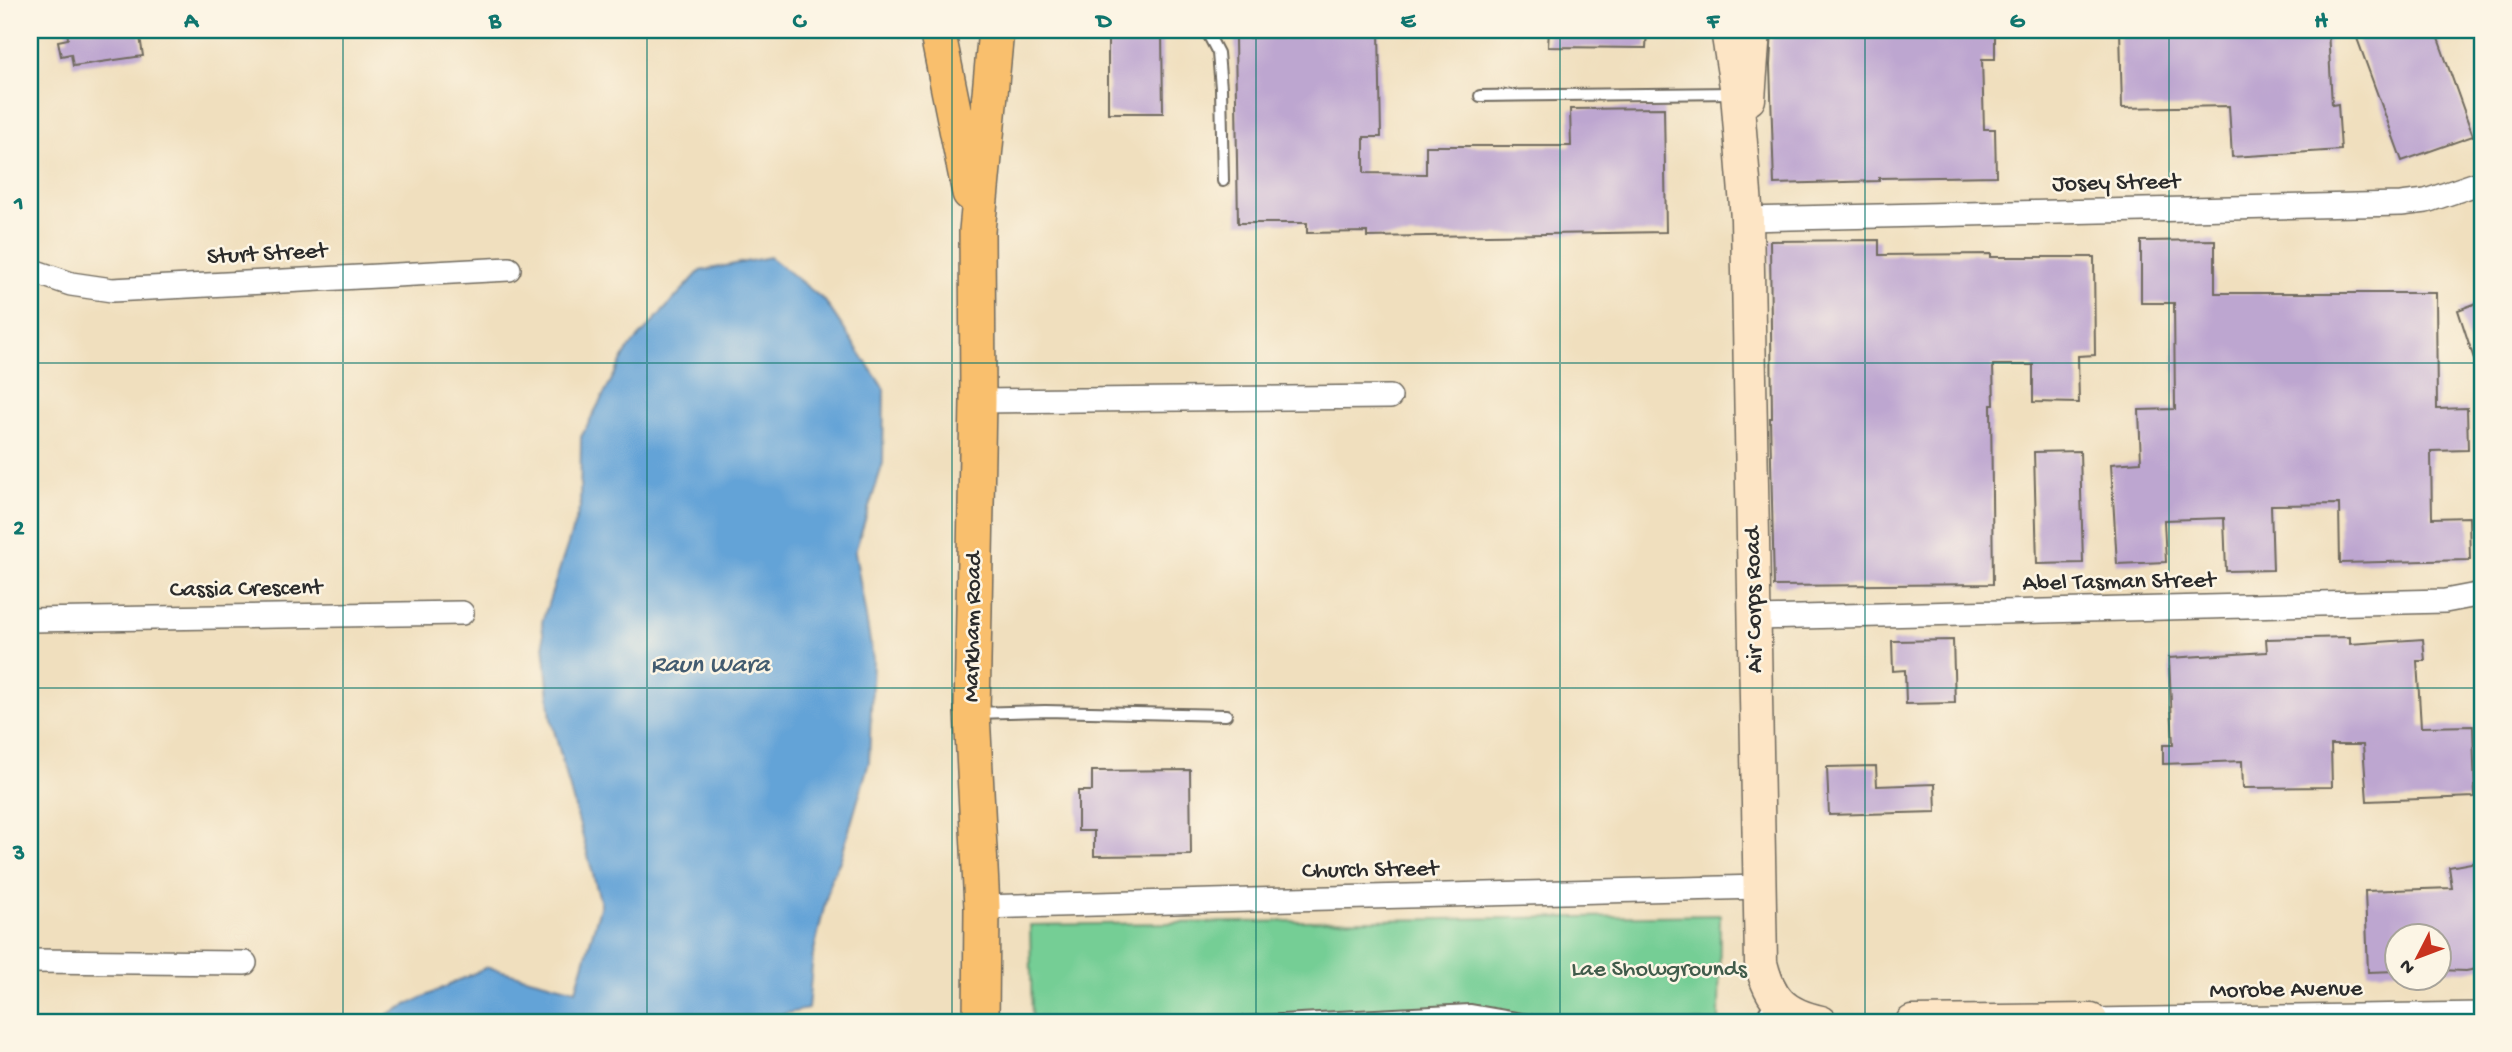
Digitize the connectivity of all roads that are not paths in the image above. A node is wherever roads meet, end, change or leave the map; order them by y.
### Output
1 (937, 30) edge
2 (996, 30) edge
3 (1206, 30) edge
4 (1727, 30) edge
5 (1754, 30) edge
6 (1737, 93) junction
7 (1480, 96) dead end
8 (1742, 145) junction
9 (1223, 181) dead end
10 (2482, 182) edge
11 (1747, 219) junction
12 (977, 231) junction
13 (509, 269) dead end
14 (30, 270) edge
15 (1390, 397) dead end
16 (978, 401) junction
17 (2482, 594) edge
18 (462, 613) dead end
19 (1756, 618) junction
20 (30, 620) edge
21 (972, 713) junction
22 (1226, 715) dead end
23 (1760, 887) junction
24 (982, 907) junction
25 (30, 961) edge
26 (245, 963) dead end
27 (1766, 1009) edge
28 (2482, 1014) edge
29 (2091, 1021) edge
30 (981, 1022) edge
31 (1243, 1022) edge
32 (1539, 1022) edge
33 (1821, 1022) edge
34 (1912, 1022) edge

1 - 12 main road, Markham Road
2 - 12 main road, Markham Road
3 - 9 lane
4 - 6 street, Air Corps Road
5 - 8 street, Air Corps Road
6 - 7 lane
6 - 8 street, Air Corps Road
8 - 11 street, Air Corps Road
10 - 11 street, Josey Street
11 - 19 street, Air Corps Road
12 - 16 main road, Markham Road
13 - 14 street, Sturt Street
15 - 16 street
16 - 21 main road, Markham Road
17 - 19 street, Abel Tasman Street
18 - 20 street, Cassia Crescent
19 - 23 street, Air Corps Road
21 - 22 lane
21 - 24 main road, Markham Road
23 - 24 street, Church Street
23 - 27 street, Air Corps Road
24 - 30 main road, Markham Road
25 - 26 street
27 - 33 street, Air Corps Road
28 - 29 street, Morobe Avenue
29 - 34 street
31 - 32 lane

